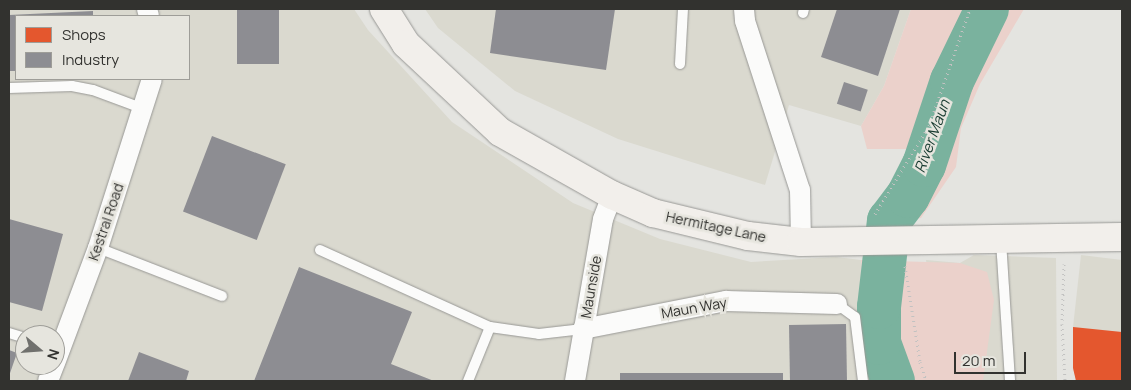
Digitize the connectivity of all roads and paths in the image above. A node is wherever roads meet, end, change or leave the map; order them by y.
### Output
1 (384, 9) edge
2 (683, 9) edge
3 (744, 9) edge
4 (970, 9) edge
5 (680, 64) dead end
6 (152, 80) edge
7 (9, 88) edge
8 (144, 109) junction
9 (612, 195) junction
10 (1122, 237) edge
11 (1065, 238) junction
12 (1001, 240) junction
13 (886, 241) junction
14 (801, 242) junction
15 (98, 248) junction
16 (320, 250) dead end
17 (222, 296) dead end
18 (837, 304) joint
19 (490, 327) junction
20 (583, 329) junction
21 (65, 334) edge
22 (468, 381) edge
23 (575, 381) edge
24 (863, 381) edge
25 (926, 381) edge
26 (1010, 381) edge
27 (1065, 381) edge

1 - 9 street, Hermitage Lane
2 - 5 lane
3 - 14 street
4 - 13 path
6 - 8 street, Kestral Road
7 - 8 lane
8 - 15 street, Kestral Road
9 - 14 street, Hermitage Lane
9 - 20 street, Maunside
10 - 11 street, Hermitage Lane
11 - 12 street, Hermitage Lane
11 - 27 path
12 - 13 street, Hermitage Lane
12 - 26 lane
13 - 14 street, Hermitage Lane
13 - 25 path
15 - 17 lane
15 - 21 street, Kestral Road
16 - 19 lane
18 - 20 street, Maun Way
18 - 24 lane
19 - 20 lane
19 - 22 lane
20 - 23 street, Maunside

